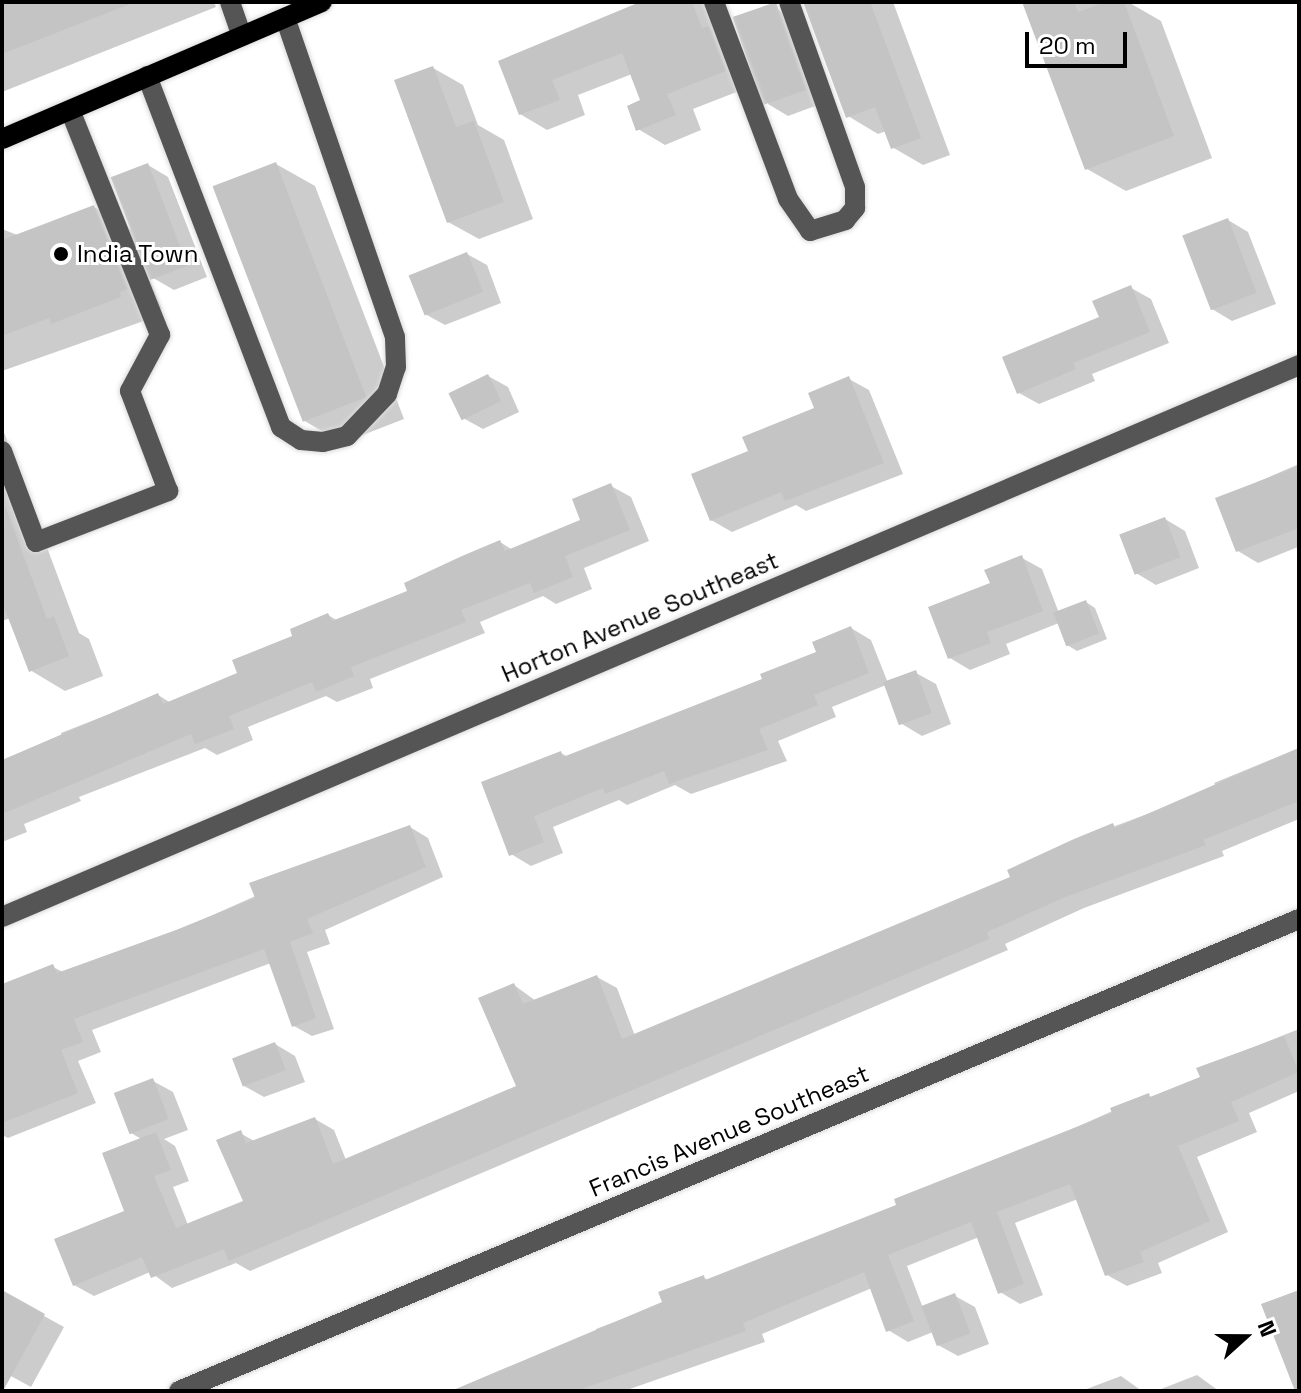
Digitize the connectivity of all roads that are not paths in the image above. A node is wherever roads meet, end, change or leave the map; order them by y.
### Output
1 (230, 2) edge
2 (322, 2) edge
3 (714, 2) edge
4 (789, 2) edge
5 (285, 18) junction
6 (242, 36) junction
7 (147, 76) junction
8 (70, 110) junction
9 (2, 139) edge
10 (1299, 365) edge
11 (2, 451) edge
12 (2, 917) edge
13 (1299, 919) edge
14 (179, 1391) edge

1 - 6 street
2 - 5 main road
3 - 4 street
5 - 6 main road
5 - 7 street
6 - 7 main road
7 - 8 main road
8 - 9 main road
8 - 11 street
10 - 12 street, Horton Avenue Southeast
13 - 14 street, Francis Avenue Southeast

